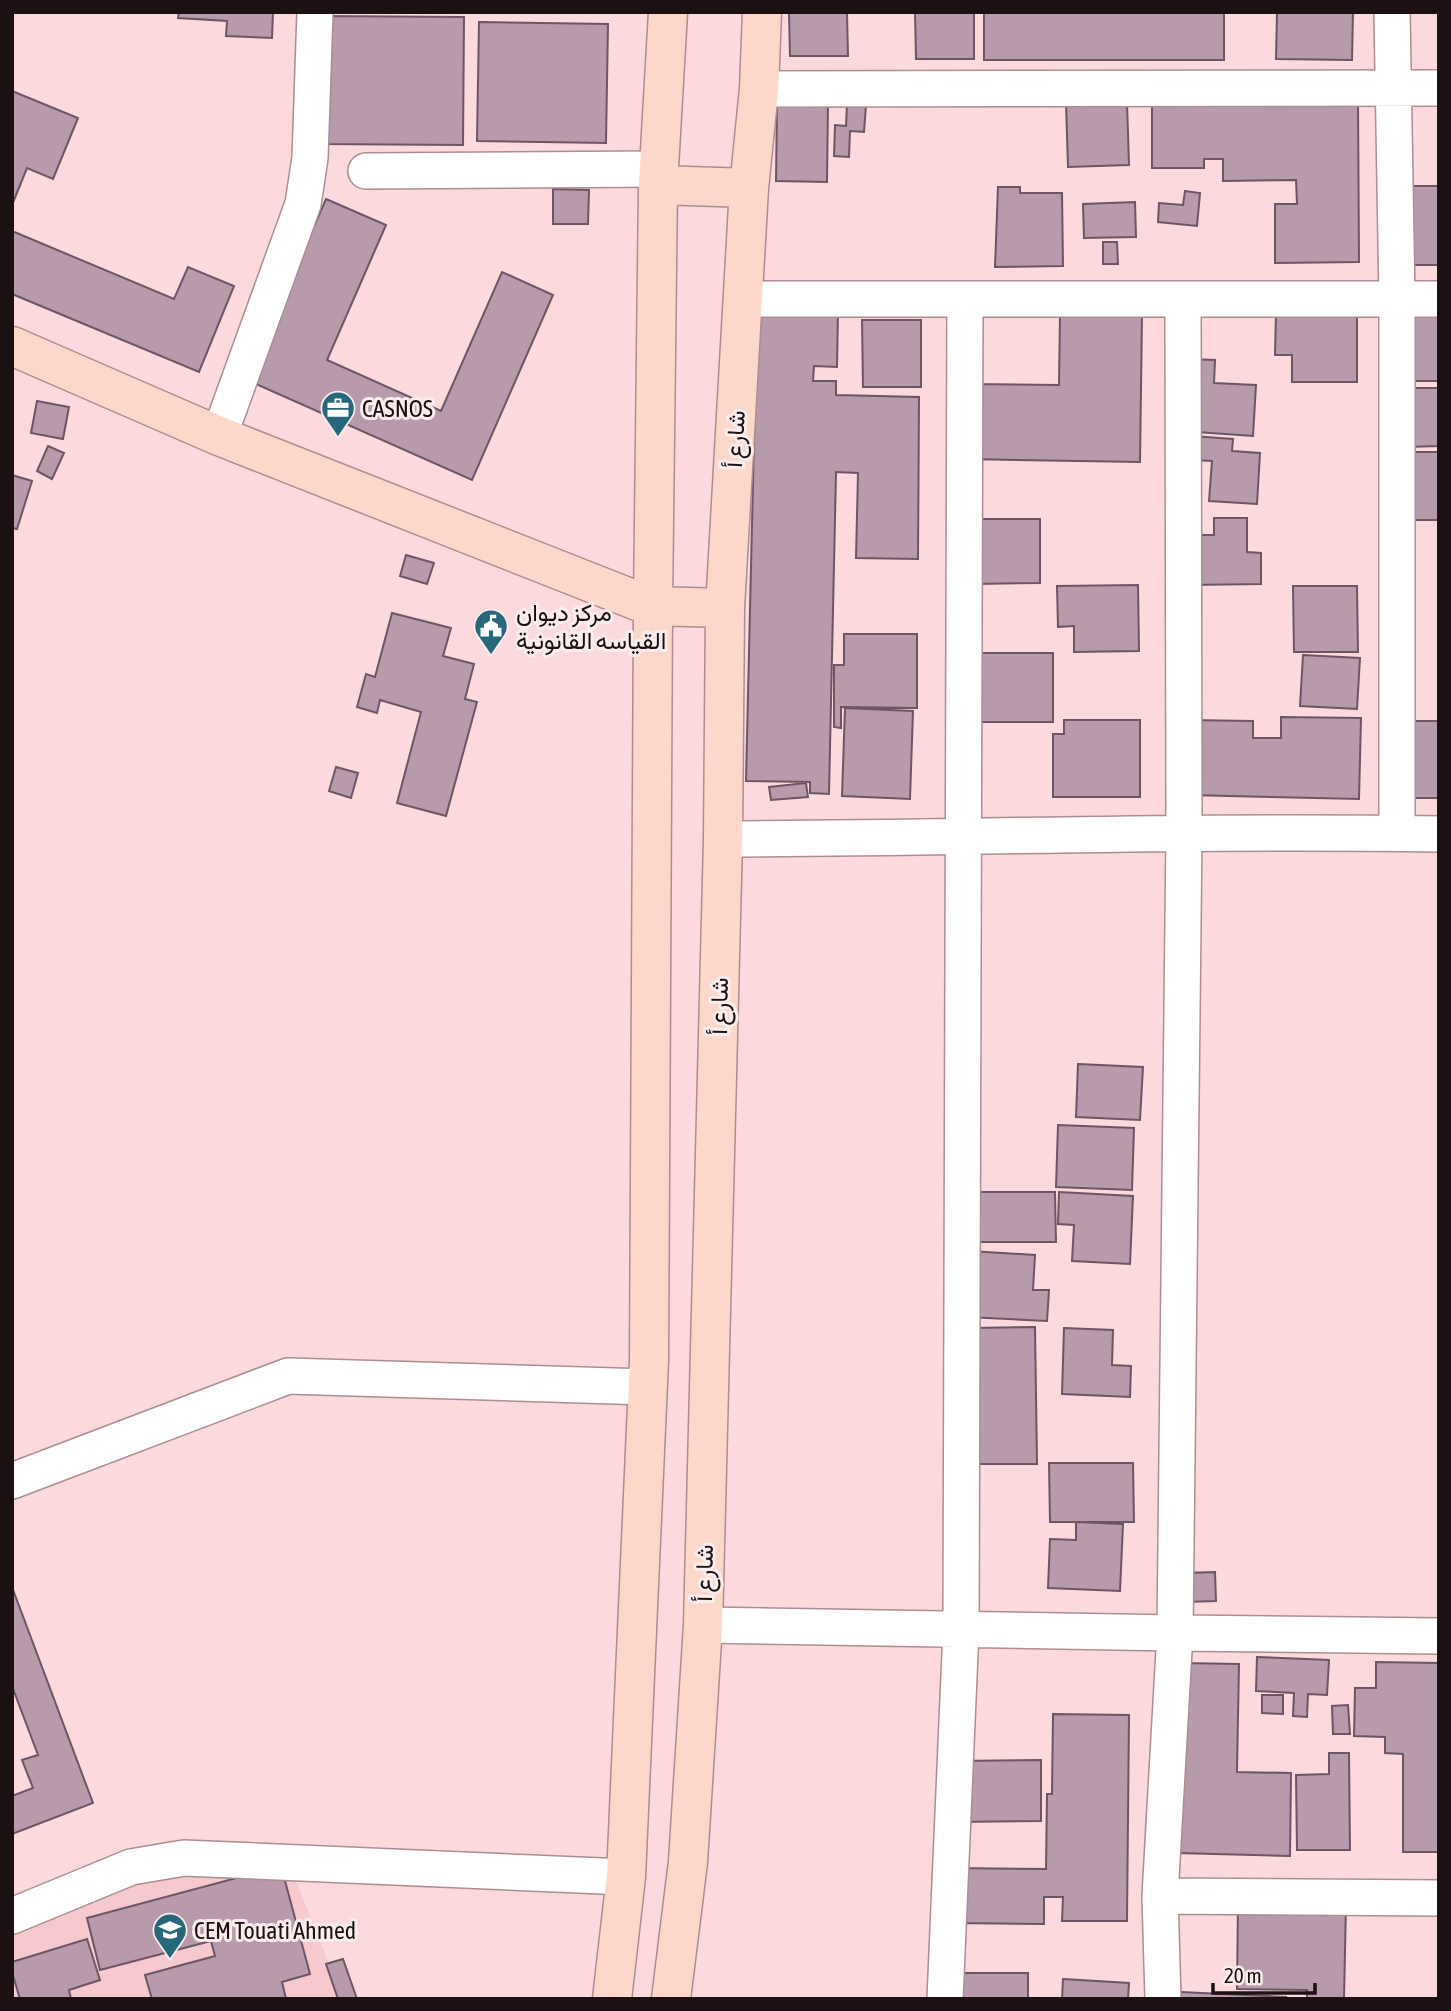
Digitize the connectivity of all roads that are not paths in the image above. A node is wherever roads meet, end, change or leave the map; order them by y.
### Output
1 (315, 12) edge
2 (668, 12) edge
3 (762, 12) edge
4 (1392, 12) edge
5 (1392, 88) junction
6 (1439, 88) edge
7 (760, 89) junction
8 (366, 171) dead end
9 (659, 177) junction
10 (749, 188) junction
11 (1397, 298) junction
12 (743, 299) junction
13 (965, 299) junction
14 (1183, 299) junction
15 (1439, 299) edge
16 (12, 346) edge
17 (219, 436) junction
18 (653, 606) junction
19 (725, 608) junction
20 (1184, 832) junction
21 (1397, 833) junction
22 (1439, 834) edge
23 (964, 838) junction
24 (723, 839) junction
25 (648, 1387) junction
26 (12, 1480) edge
27 (703, 1625) junction
28 (961, 1630) junction
29 (1175, 1633) junction
30 (1439, 1636) edge
31 (626, 1877) junction
32 (1160, 1896) junction
33 (1439, 1898) edge
34 (12, 1916) edge
35 (612, 1999) edge
36 (671, 1999) edge
37 (945, 1999) edge
38 (1163, 1999) edge

1 - 17 street
2 - 9 street
3 - 7 street, شارع أ
4 - 5 street
5 - 6 street
5 - 7 street
5 - 11 street
7 - 10 street, شارع أ
8 - 9 street
9 - 10 street
9 - 18 street
10 - 12 street, شارع أ
11 - 14 street
11 - 15 street
11 - 21 street
12 - 13 street
12 - 19 street, شارع أ
13 - 14 street
13 - 23 street
14 - 20 street
16 - 17 street
17 - 18 street
18 - 19 street
18 - 25 street
19 - 24 street, شارع أ
20 - 21 street
20 - 23 street
20 - 29 street
21 - 22 street
23 - 24 street
23 - 28 street
24 - 27 street, شارع أ
25 - 26 street
25 - 31 street
27 - 28 street
27 - 36 street, شارع أ
28 - 29 street
28 - 37 street
29 - 30 street
29 - 32 street
31 - 34 street
31 - 35 street
32 - 33 street
32 - 38 street

